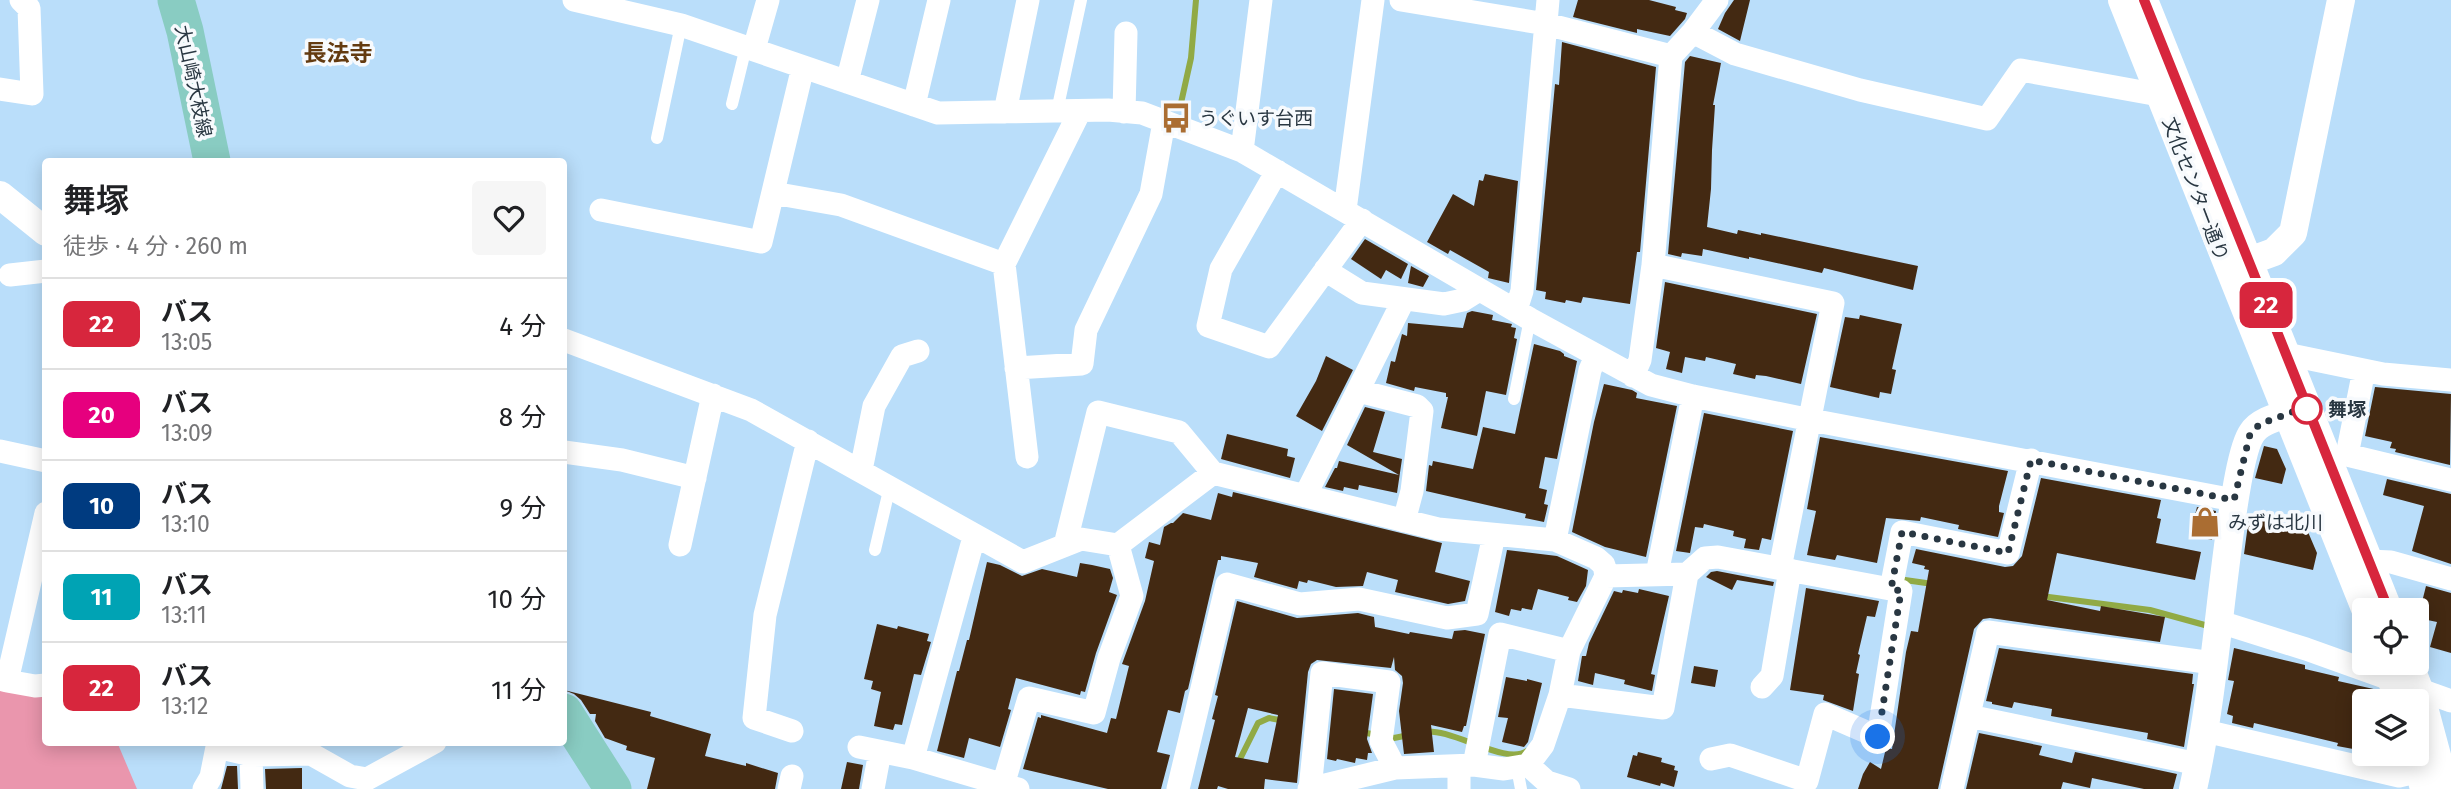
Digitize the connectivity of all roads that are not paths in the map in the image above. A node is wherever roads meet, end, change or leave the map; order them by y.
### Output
1 (22, 0) edge
2 (176, 0) edge
3 (574, 0) edge
4 (768, 0) edge
5 (869, 0) edge
6 (939, 0) edge
7 (1028, 0) edge
8 (1082, 0) edge
9 (1261, 0) edge
10 (1373, 0) edge
11 (1401, 0) edge
12 (1548, 0) edge
13 (1717, 0) edge
14 (2122, 0) edge
15 (2144, 0) edge
16 (2341, 0) edge
17 (681, 24) junction
18 (1546, 24) junction
19 (1693, 32) junction
20 (1126, 33) dead end
21 (750, 48) junction
22 (1671, 56) junction
23 (803, 66) junction
24 (847, 82) junction
25 (0, 89) edge
26 (2159, 95) junction
27 (732, 104) dead end
28 (914, 105) junction
29 (1057, 111) junction
30 (1080, 111) junction
31 (1005, 112) junction
32 (1124, 112) junction
33 (1164, 122) junction
34 (657, 138) dead end
35 (1242, 151) junction
36 (211, 158) edge
37 (1277, 171) junction
38 (773, 193) junction
39 (0, 195) edge
40 (601, 211) dead end
41 (1353, 215) junction
42 (42, 229) edge
43 (1004, 264) junction
44 (1653, 265) junction
45 (2238, 265) junction
46 (1325, 270) junction
47 (42, 271) edge
48 (10, 275) dead end
49 (1479, 290) junction
50 (1404, 299) junction
51 (1523, 315) junction
52 (567, 341) edge
53 (918, 351) dead end
54 (2286, 354) junction
55 (1597, 356) junction
56 (1016, 368) junction
57 (2364, 370) junction
58 (1633, 376) junction
59 (2451, 380) edge
60 (1359, 391) junction
61 (713, 395) junction
62 (1693, 396) junction
63 (1514, 399) dead end
64 (2297, 411) junction
65 (1811, 420) junction
66 (808, 441) junction
67 (0, 451) edge
68 (567, 452) edge
69 (2336, 455) junction
70 (1027, 457) dead end
71 (42, 460) edge
72 (2031, 460) junction
73 (861, 470) junction
74 (1213, 473) junction
75 (695, 478) junction
76 (2451, 480) edge
77 (890, 486) junction
78 (1305, 496) junction
79 (2234, 500) junction
80 (1404, 521) junction
81 (42, 529) edge
82 (1494, 535) junction
83 (974, 537) junction
84 (1555, 540) junction
85 (680, 545) dead end
86 (1065, 545) junction
87 (1118, 545) junction
88 (876, 550) dead end
89 (2369, 561) junction
90 (1785, 569) junction
91 (1657, 574) junction
92 (1687, 574) junction
93 (1606, 576) junction
94 (2451, 579) edge
95 (1891, 589) junction
96 (2362, 598) edge
97 (2384, 598) edge
98 (2217, 621) junction
99 (1569, 651) junction
100 (2213, 663) junction
101 (2401, 679) edge
102 (3, 680) edge
103 (42, 685) edge
104 (1762, 687) dead end
105 (1560, 695) junction
106 (2451, 701) edge
107 (1969, 716) junction
108 (567, 717) edge
109 (792, 731) dead end
110 (2205, 731) junction
111 (218, 746) edge
112 (221, 746) edge
113 (428, 746) edge
114 (312, 748) edge
115 (251, 755) junction
116 (913, 758) junction
117 (1711, 759) dead end
118 (1466, 765) junction
119 (1395, 768) junction
120 (2419, 772) edge
121 (1522, 774) edge
122 (2195, 776) edge
123 (1001, 786) edge
124 (204, 789) edge
125 (252, 789) edge
126 (613, 789) edge
127 (873, 789) edge
128 (1178, 789) edge
129 (1309, 789) edge
130 (1459, 789) edge
131 (1569, 789) edge
132 (1952, 789) edge
133 (2446, 789) edge

1 - 25 street
2 - 36 main road, 大山崎大枝線
3 - 17 street
4 - 21 street
5 - 24 street
6 - 28 street
7 - 31 street
8 - 29 lane
9 - 35 street
10 - 41 street
11 - 18 street
12 - 18 street
13 - 19 street
14 - 26 street, 文化センター通り
15 - 45 street, 文化センター通り
16 - 45 street
17 - 21 street
17 - 34 lane
18 - 22 street
18 - 51 street
19 - 22 street
19 - 26 street
20 - 32 street
21 - 23 street
21 - 27 lane
22 - 44 street
23 - 24 street
23 - 38 street
24 - 28 street
26 - 45 street, 文化センター通り
28 - 31 street
29 - 30 street
29 - 31 street
30 - 32 street
30 - 43 street
32 - 33 street
33 - 35 street
33 - 56 street
35 - 37 street
37 - 41 street
37 - 46 street
38 - 40 street
38 - 43 street
39 - 42 street
41 - 46 street
41 - 49 street
43 - 56 street
44 - 58 street
44 - 65 street
45 - 54 street, 文化センター通り
45 - 64 street, 文化センター通り
46 - 50 street
47 - 48 street
49 - 50 street
49 - 51 street
50 - 60 street
51 - 55 street
51 - 63 lane
52 - 61 street
53 - 73 street
54 - 57 street
54 - 64 street, 文化センター通り
55 - 58 street
55 - 84 street
56 - 70 street
57 - 59 street
57 - 69 street
58 - 62 street
60 - 78 street
60 - 80 street
61 - 66 street
61 - 75 street
62 - 65 street
62 - 91 street
64 - 69 street, 文化センター通り
64 - 79 street
64 - 96 street, 文化センター通り
65 - 72 street
65 - 90 street
66 - 73 street
66 - 109 street
67 - 71 street
68 - 75 street
69 - 76 street
69 - 89 street, 文化センター通り
72 - 79 street
72 - 95 street
73 - 77 street
74 - 78 street
74 - 86 street
74 - 87 street
75 - 85 street
77 - 83 street
77 - 88 lane
78 - 80 street
79 - 98 street
80 - 82 street
81 - 102 street
82 - 84 street
82 - 128 street
83 - 86 street
83 - 116 street
84 - 93 street
86 - 87 street
87 - 123 street
89 - 94 street
89 - 97 street, 文化センター通り
90 - 92 street
90 - 95 street
90 - 104 street
91 - 92 street
91 - 93 street
92 - 105 street
93 - 99 street
95 - 117 street
98 - 100 street
98 - 101 street
99 - 105 street
99 - 118 street
100 - 107 street
100 - 110 street
101 - 106 street
101 - 133 street
102 - 103 street
105 - 121 street
107 - 122 street
107 - 132 street
108 - 126 main road
110 - 120 street
110 - 122 street
111 - 124 street
112 - 115 street
113 - 114 street
114 - 115 street
115 - 125 street
116 - 123 street
116 - 127 street
118 - 119 street
118 - 121 street
118 - 130 street
119 - 129 street
119 - 129 street
121 - 131 street

